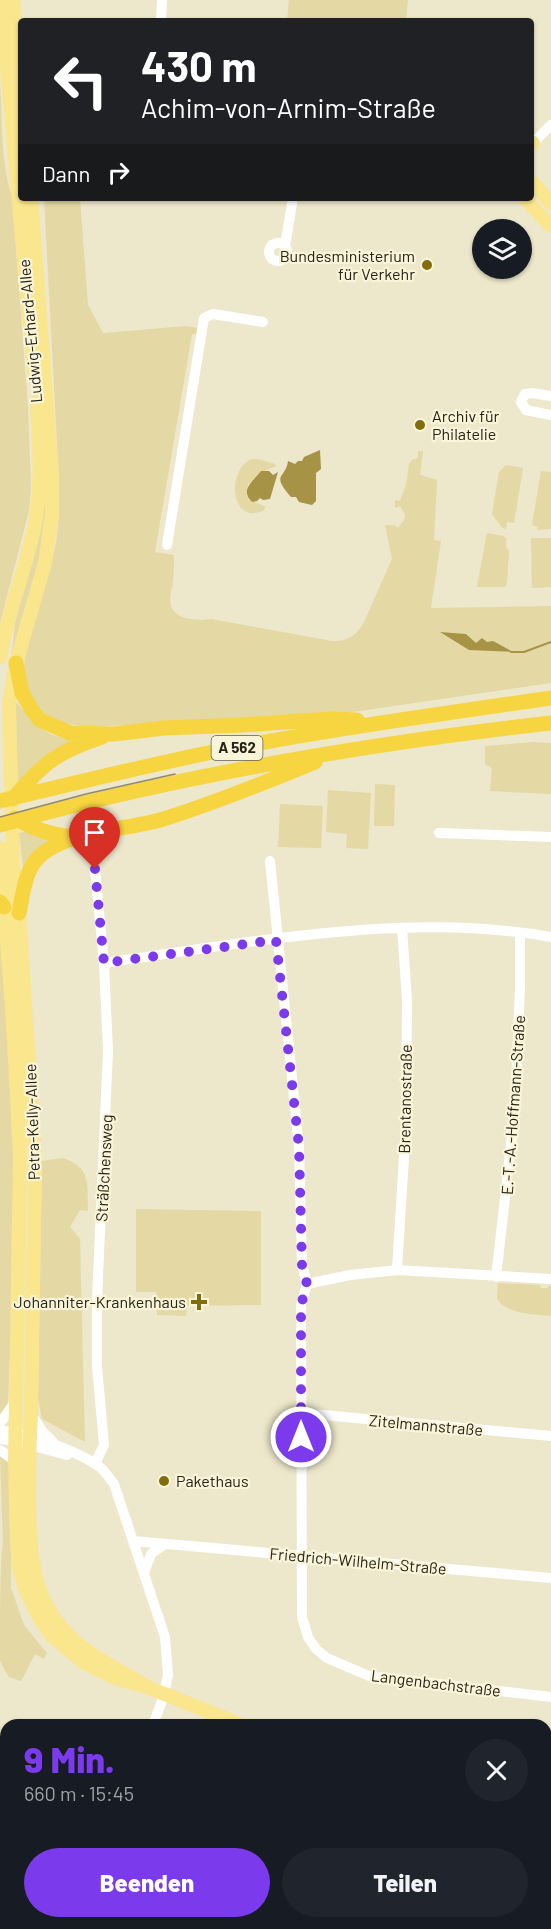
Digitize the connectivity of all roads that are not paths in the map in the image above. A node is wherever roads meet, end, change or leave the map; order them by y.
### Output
1 (1, 0) edge
2 (13, 0) edge
3 (162, 0) edge
4 (22, 18) edge
5 (161, 18) edge
6 (14, 53) edge
7 (18, 78) edge
8 (18, 114) edge
9 (551, 125) edge
10 (534, 142) edge
11 (534, 184) edge
12 (24, 201) edge
13 (31, 201) edge
14 (292, 201) edge
15 (527, 201) edge
16 (551, 203) edge
17 (551, 226) edge
18 (285, 246) dead end
19 (263, 322) dead end
20 (551, 396) edge
21 (551, 415) edge
22 (167, 545) dead end
23 (0, 657) edge
24 (16, 663) junction
25 (551, 698) edge
26 (390, 721) junction
27 (551, 725) edge
28 (114, 734) junction
29 (340, 752) junction
30 (4, 811) edge
31 (439, 833) dead end
32 (80, 837) junction
33 (551, 837) edge
34 (0, 848) edge
35 (270, 861) dead end
36 (95, 869) dead end
37 (2, 904) edge
38 (19, 913) junction
39 (402, 928) junction
40 (519, 933) junction
41 (551, 937) edge
42 (276, 940) junction
43 (104, 963) junction
44 (397, 1270) junction
45 (496, 1277) junction
46 (551, 1279) edge
47 (307, 1284) junction
48 (16, 1401) junction
49 (301, 1413) junction
50 (31, 1414) junction
51 (0, 1423) edge
52 (0, 1431) edge
53 (551, 1436) edge
54 (22, 1438) junction
55 (0, 1439) edge
56 (55, 1449) junction
57 (0, 1450) edge
58 (15, 1461) junction
59 (95, 1464) junction
60 (29, 1474) junction
61 (133, 1541) junction
62 (165, 1544) junction
63 (302, 1556) junction
64 (144, 1573) junction
65 (551, 1578) edge
66 (147, 1687) junction
67 (551, 1697) edge
68 (156, 1719) edge
69 (227, 1719) edge

1 - 6 main road, Ludwig-Erhard-Allee
2 - 4 main road
2 - 6 main road, Ludwig-Erhard-Allee
3 - 5 street
6 - 7 main road, Ludwig-Erhard-Allee
6 - 8 main road, Ludwig-Erhard-Allee
9 - 10 street
11 - 16 main road
12 - 23 main road, Ludwig-Erhard-Allee
13 - 24 main road, Ludwig-Erhard-Allee
14 - 18 street
15 - 17 main road
19 - 22 street
20 - 21 street
24 - 28 highway
24 - 30 main road, Ludwig-Erhard-Allee
25 - 26 highway, A 562
26 - 28 highway
26 - 30 highway, A 562
27 - 29 highway, A 562
28 - 30 highway
29 - 30 highway, A 562
29 - 32 highway
30 - 32 highway
30 - 38 main road, Petra-Kelly-Allee
31 - 33 street
32 - 38 highway
34 - 37 main road, Petra-Kelly-Allee
35 - 42 street
36 - 43 street, Sträßchensweg
37 - 48 main road, Petra-Kelly-Allee
38 - 50 main road, Petra-Kelly-Allee
39 - 40 street
39 - 42 street
39 - 44 street, Brentanostraße
40 - 41 street
40 - 45 street, E.-T.-A.-Hoffmann-Straße
42 - 43 street
42 - 47 street
43 - 59 street, Sträßchensweg
44 - 45 street
44 - 47 street
45 - 46 street
47 - 49 street, Langenbachstraße
48 - 51 street
48 - 54 main road, Petra-Kelly-Allee
49 - 53 street, Zitelmannstraße
49 - 63 street, Langenbachstraße
50 - 54 main road, Petra-Kelly-Allee
50 - 56 street
52 - 54 street
54 - 55 street
54 - 56 street
54 - 58 main road
54 - 60 main road
56 - 59 street
56 - 60 street
57 - 58 street
58 - 66 main road
59 - 61 street
60 - 66 main road
61 - 62 street, Friedrich-Wilhelm-Straße
61 - 64 street
62 - 63 street, Friedrich-Wilhelm-Straße
62 - 64 street
63 - 65 street, Friedrich-Wilhelm-Straße
63 - 67 street, Langenbachstraße
64 - 68 street
66 - 69 main road

